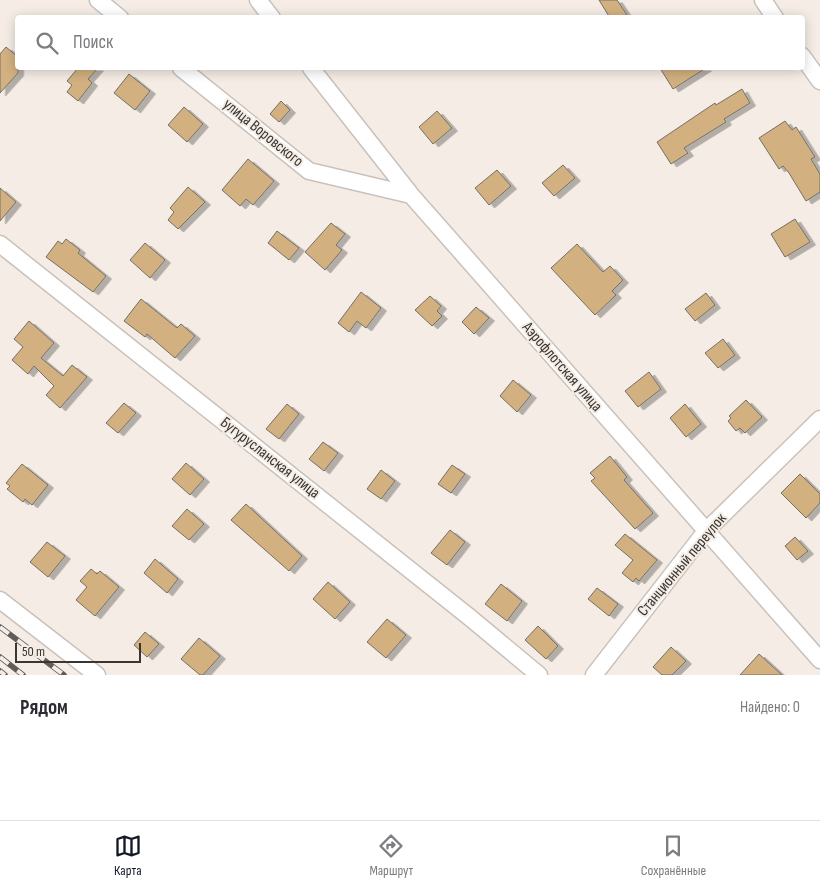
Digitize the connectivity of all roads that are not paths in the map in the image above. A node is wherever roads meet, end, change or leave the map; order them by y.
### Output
1 (98, 0) edge
2 (258, 0) edge
3 (763, 0) edge
4 (116, 15) edge
5 (270, 15) edge
6 (773, 15) edge
7 (805, 60) edge
8 (183, 70) edge
9 (313, 70) edge
10 (820, 81) edge
11 (411, 195) junction
12 (0, 244) edge
13 (820, 419) edge
14 (706, 531) junction
15 (0, 600) edge
16 (820, 660) edge
17 (97, 675) edge
18 (539, 675) edge
19 (594, 675) edge

1 - 4 street
2 - 5 street
3 - 6 street
7 - 10 street
8 - 11 street, улица Воровского
9 - 11 street, Аэрофлотская улица
11 - 14 street, Аэрофлотская улица
12 - 18 street, Бугурусланская улица
13 - 14 street, Станционный переулок
14 - 16 street, Аэрофлотская улица
14 - 19 street, Станционный переулок
15 - 17 street

